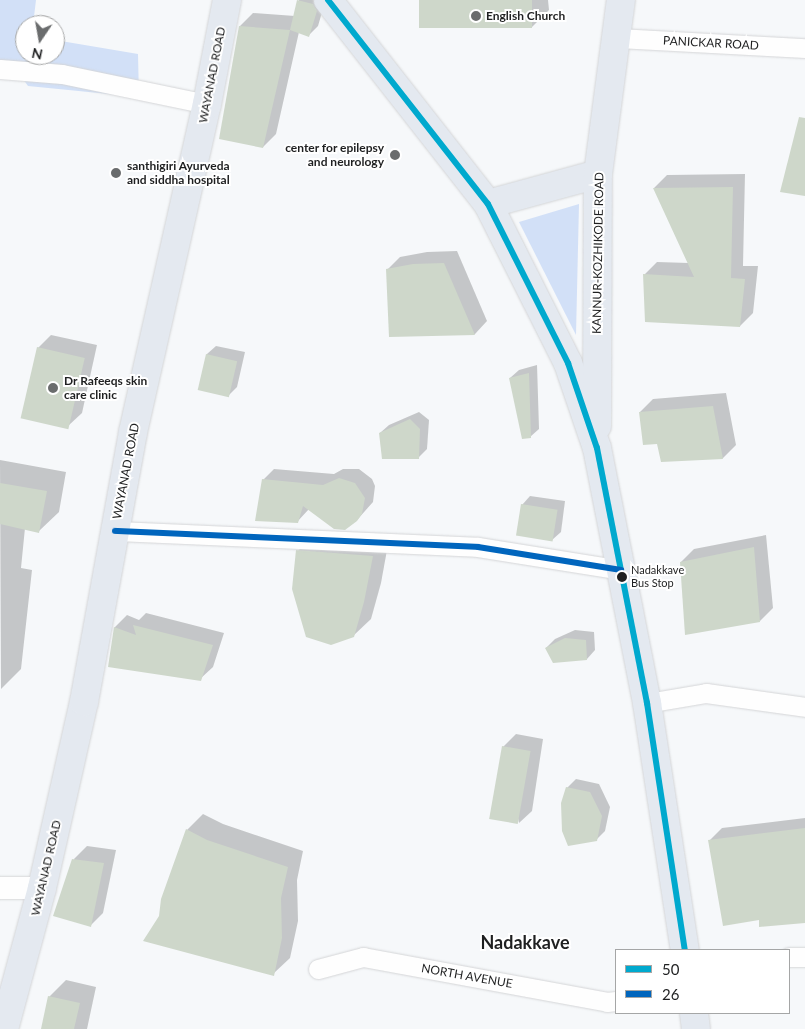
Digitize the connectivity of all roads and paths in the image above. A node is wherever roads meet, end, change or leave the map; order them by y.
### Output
1 (227, 0) edge
2 (328, 0) edge
3 (621, 0) edge
4 (618, 38) junction
5 (805, 48) edge
6 (0, 69) edge
7 (207, 104) junction
8 (598, 174) junction
9 (488, 204) junction
10 (597, 448) junction
11 (115, 531) junction
12 (621, 570) junction
13 (647, 703) junction
14 (805, 707) edge
15 (0, 888) edge
16 (42, 888) junction
17 (685, 949) edge
18 (790, 957) edge
19 (805, 957) edge
20 (318, 968) dead end
21 (615, 1001) edge
22 (694, 1014) edge
23 (4, 1029) edge
24 (696, 1029) edge

1 - 7 main road, WAYANAD ROAD
2 - 9 main road
3 - 4 main road, KANNUR-KOZHIKODE ROAD
4 - 5 street, PANICKAR ROAD
4 - 8 main road, KANNUR-KOZHIKODE ROAD
6 - 7 street
7 - 11 main road, WAYANAD ROAD
8 - 9 main road
8 - 10 main road, KANNUR-KOZHIKODE ROAD
9 - 10 main road
10 - 12 main road
11 - 12 street
11 - 16 main road, WAYANAD ROAD
12 - 13 main road
13 - 14 street
13 - 17 main road
15 - 16 street
16 - 23 main road, WAYANAD ROAD
18 - 19 street
20 - 21 street, NORTH AVENUE
22 - 24 main road

